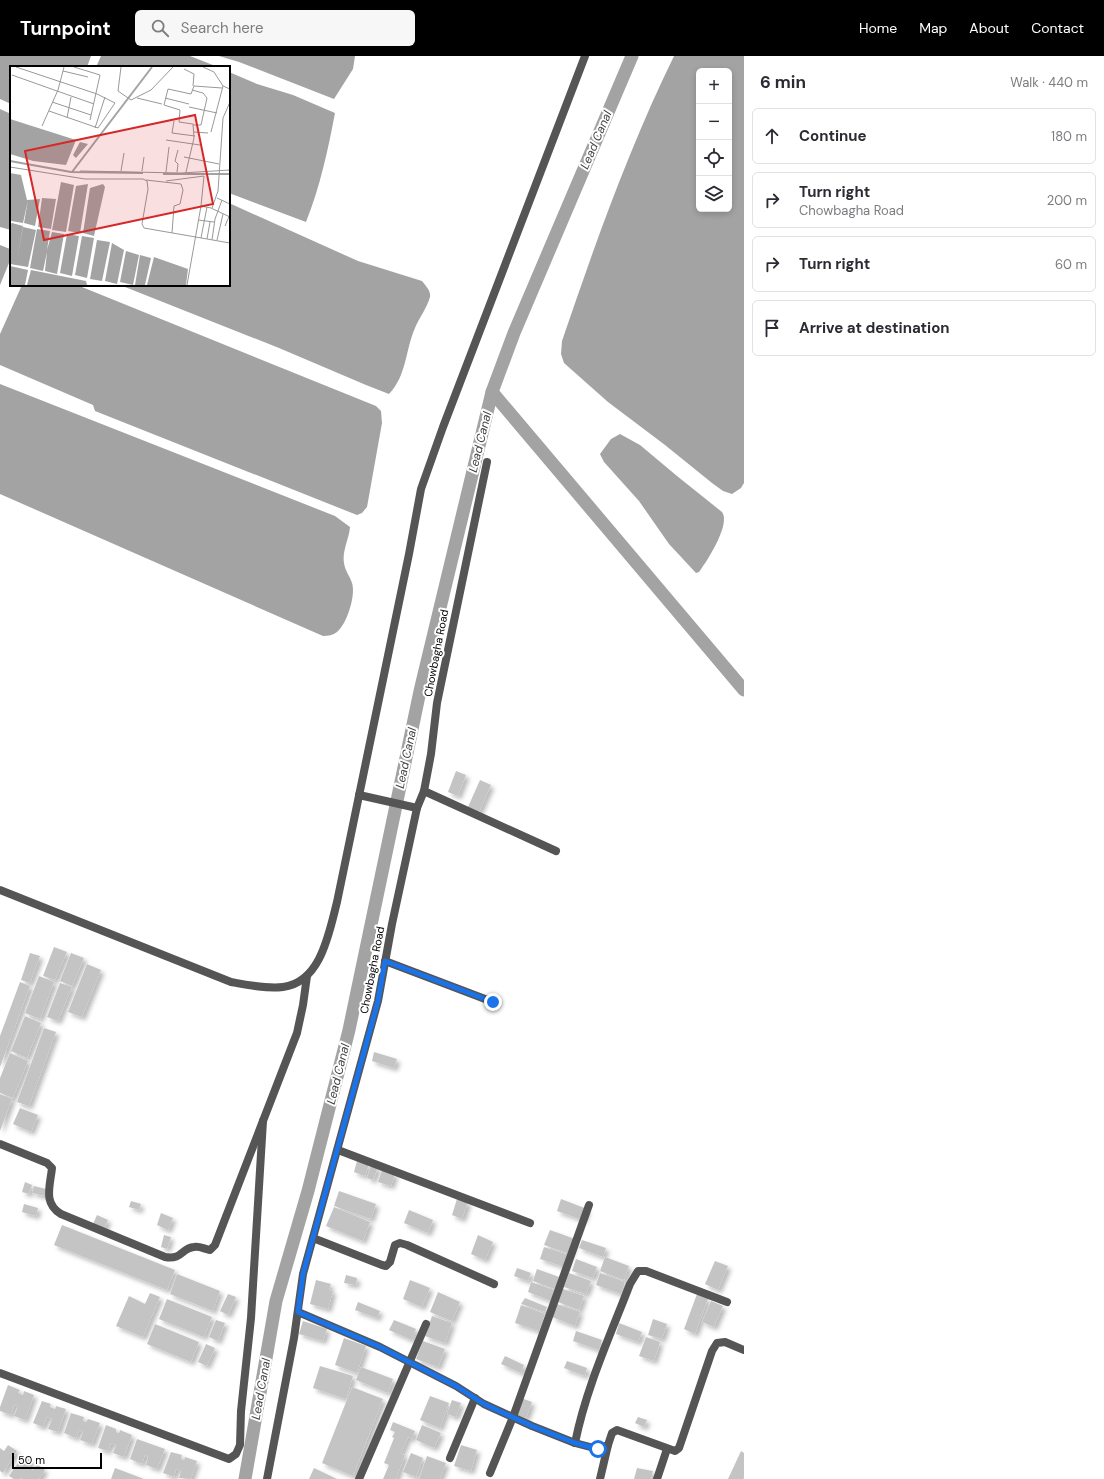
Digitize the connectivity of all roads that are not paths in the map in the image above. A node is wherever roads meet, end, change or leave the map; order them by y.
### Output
1 (585, 56) edge
2 (487, 462) dead end
3 (424, 791) junction
4 (359, 795) junction
5 (417, 808) junction
6 (556, 850) dead end
7 (0, 890) edge
8 (385, 961) junction
9 (307, 976) junction
10 (493, 1002) dead end
11 (263, 1121) junction
12 (0, 1144) edge
13 (338, 1150) junction
14 (589, 1205) dead end
15 (530, 1223) dead end
16 (313, 1238) junction
17 (494, 1284) dead end
18 (727, 1302) dead end
19 (298, 1312) junction
20 (426, 1324) dead end
21 (744, 1350) edge
22 (410, 1361) junction
23 (0, 1374) edge
24 (475, 1398) junction
25 (513, 1418) junction
26 (575, 1443) junction
27 (608, 1445) junction
28 (667, 1449) junction
29 (450, 1458) dead end
30 (490, 1473) dead end
31 (267, 1479) edge
32 (359, 1479) edge
33 (600, 1479) edge
34 (657, 1479) edge

1 - 4 street
2 - 3 street, Chowbagha Road
3 - 5 street, Chowbagha Road
3 - 6 street
4 - 5 street
4 - 9 street
5 - 8 street, Chowbagha Road
7 - 9 street
8 - 10 street
8 - 13 street, Chowbagha Road
9 - 11 street
11 - 12 street
11 - 23 street
13 - 15 street
13 - 16 street, Chowbagha Road
14 - 25 street
16 - 17 street
16 - 19 street, Chowbagha Road
18 - 26 street
19 - 22 street
19 - 31 street, Chowbagha Road
20 - 22 street
21 - 28 street
22 - 24 street
22 - 32 street
24 - 25 street
24 - 29 street
25 - 26 street
25 - 30 street
26 - 27 street
27 - 28 street
27 - 33 street
28 - 34 street

